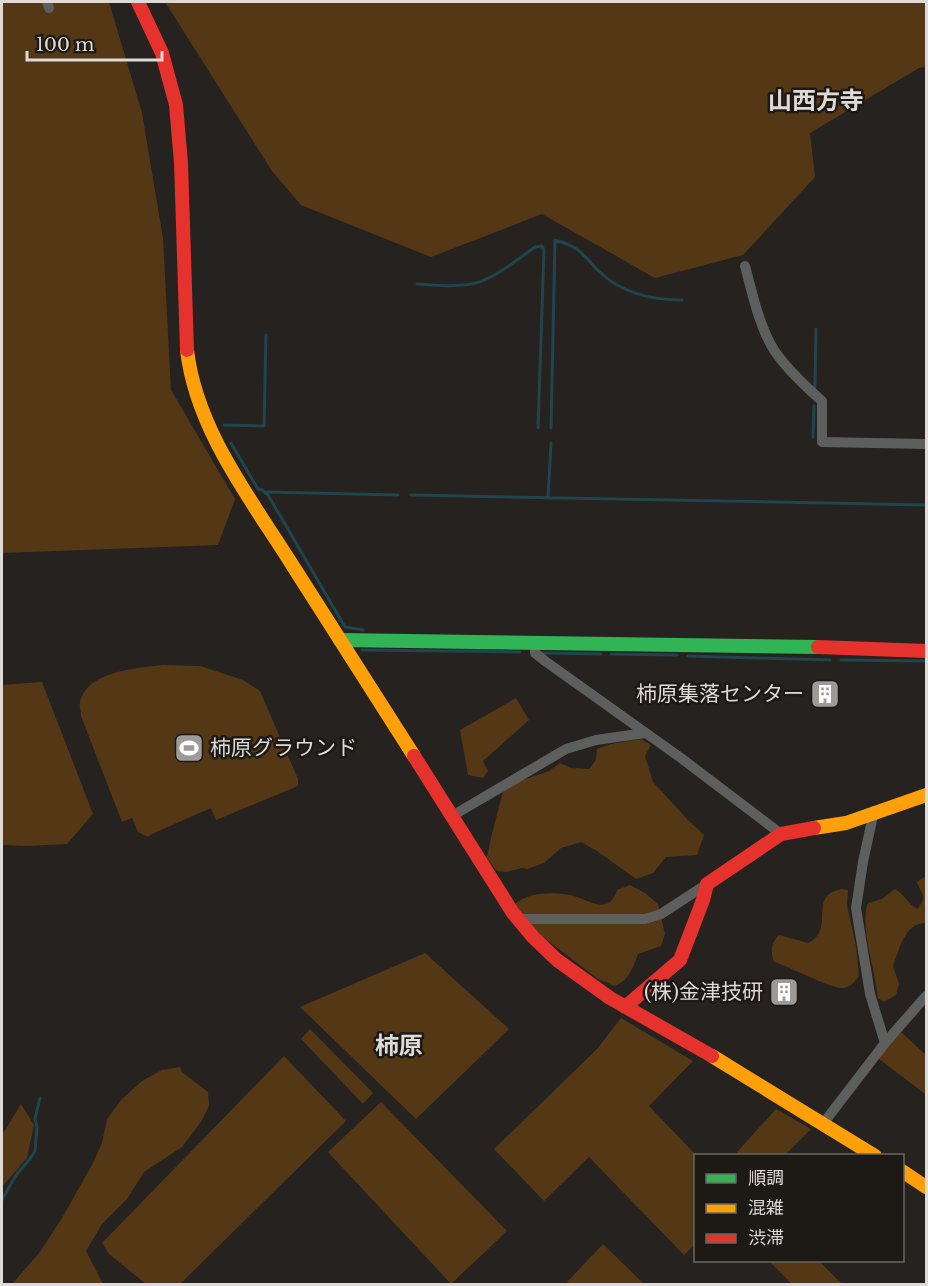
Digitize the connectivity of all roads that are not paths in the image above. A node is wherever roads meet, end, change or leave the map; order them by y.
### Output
1 (138, 2) edge
2 (745, 266) dead end
3 (927, 444) edge
4 (340, 640) junction
5 (535, 644) junction
6 (927, 651) edge
7 (645, 733) junction
8 (927, 795) edge
9 (874, 811) junction
10 (452, 816) junction
11 (781, 834) junction
12 (707, 884) junction
13 (518, 919) junction
14 (927, 996) edge
15 (625, 1007) junction
16 (885, 1043) junction
17 (822, 1125) junction
18 (873, 1154) edge
19 (904, 1173) edge
20 (927, 1186) edge

1 - 4 street
2 - 3 street
4 - 5 street
4 - 10 street
5 - 6 street
5 - 7 street
7 - 10 street
7 - 11 street
8 - 9 street
9 - 11 street
9 - 16 street
10 - 13 street
11 - 12 street
12 - 13 street
12 - 15 street
13 - 15 street
14 - 16 street
15 - 17 street
16 - 17 street
17 - 18 street
19 - 20 street

